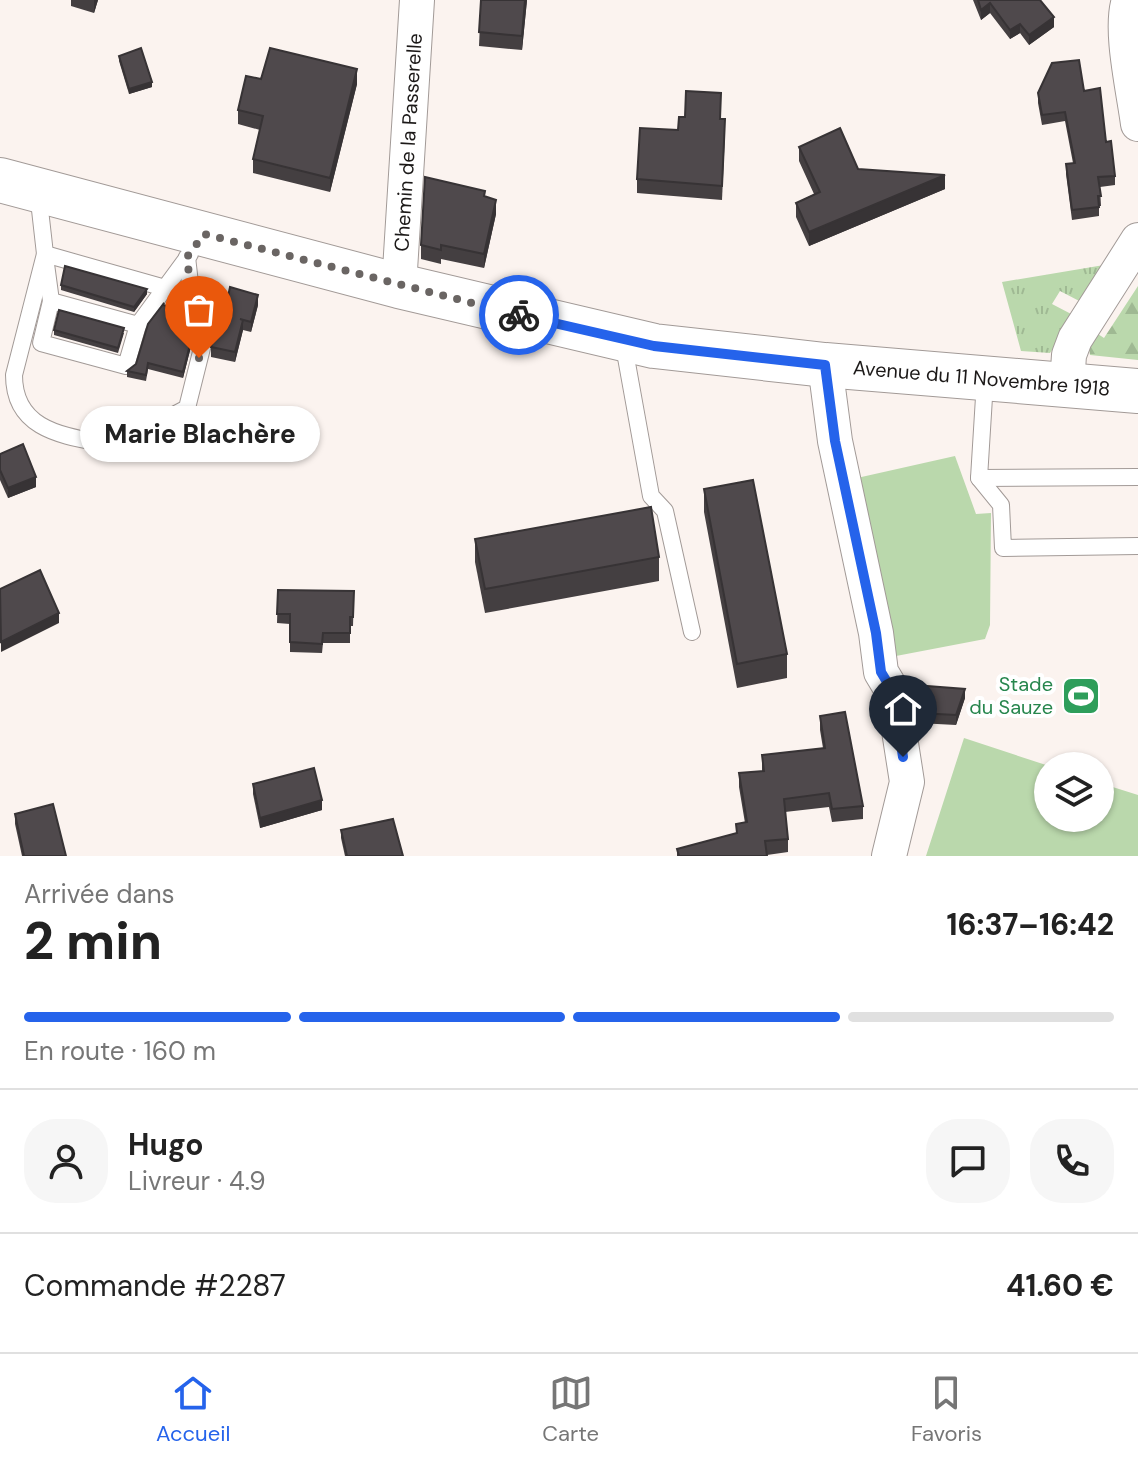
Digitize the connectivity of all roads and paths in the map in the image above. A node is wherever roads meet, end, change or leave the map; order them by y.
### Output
1 (417, 0) edge
2 (1129, 0) edge
3 (1138, 124) edge
4 (19, 186) edge
5 (1138, 240) edge
6 (196, 246) junction
7 (45, 254) junction
8 (399, 286) junction
9 (165, 288) junction
10 (51, 301) junction
11 (138, 325) junction
12 (623, 339) junction
13 (825, 365) junction
14 (985, 378) junction
15 (1067, 385) junction
16 (1138, 391) edge
17 (1138, 477) edge
18 (979, 478) junction
19 (1138, 546) edge
20 (692, 632) dead end
21 (889, 856) edge

1 - 8 street, Chemin de la Passerelle
2 - 3 street
4 - 6 main road, Avenue du 11 Novembre 1918
4 - 7 lane
5 - 15 street
6 - 7 lane
6 - 8 main road, Avenue du 11 Novembre 1918
6 - 9 lane
7 - 9 lane
7 - 10 lane
8 - 12 main road, Avenue du 11 Novembre 1918
9 - 11 lane
10 - 11 lane
10 - 11 lane
12 - 13 main road, Avenue du 11 Novembre 1918
12 - 20 lane
13 - 14 main road, Avenue du 11 Novembre 1918
13 - 21 street, Avenue du 11 Novembre 1918
14 - 15 main road, Avenue du 11 Novembre 1918
14 - 18 lane
15 - 16 main road, Avenue du 11 Novembre 1918
17 - 18 lane
18 - 19 lane

